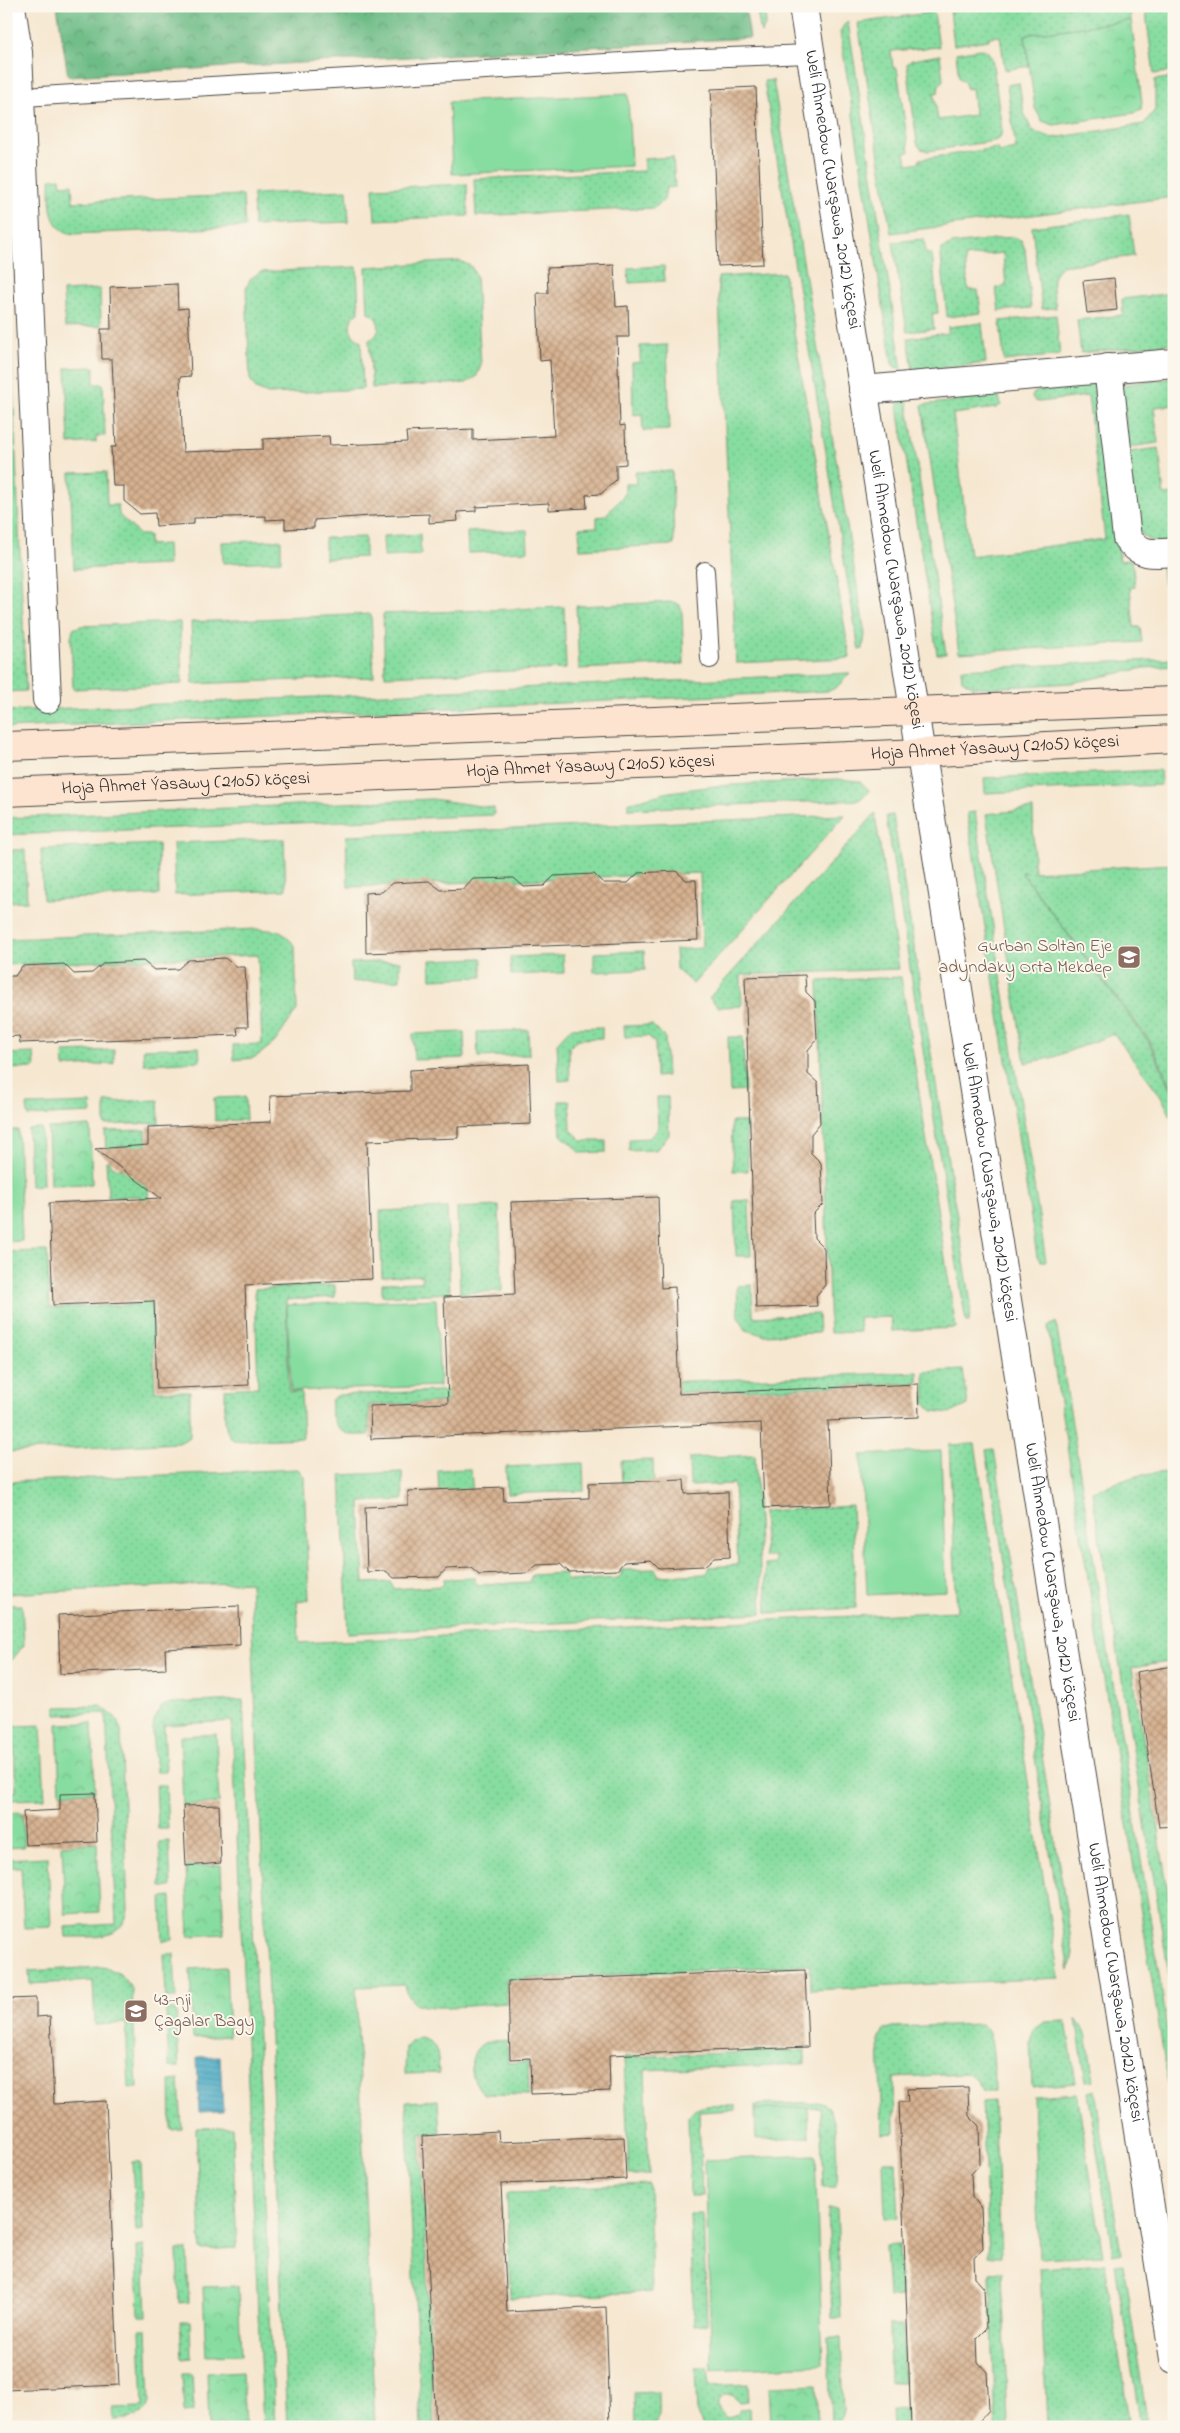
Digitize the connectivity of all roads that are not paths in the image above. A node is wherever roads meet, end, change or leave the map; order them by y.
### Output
1 (11, 6) edge
2 (803, 6) edge
3 (810, 54) junction
4 (13, 97) edge
5 (1174, 363) edge
6 (1108, 368) junction
7 (863, 390) junction
8 (1174, 552) edge
9 (705, 571) dead end
10 (710, 659) dead end
11 (47, 699) dead end
12 (1174, 700) edge
13 (914, 713) junction
14 (1174, 739) edge
15 (6, 746) edge
16 (920, 753) junction
17 (6, 792) edge
18 (1174, 2359) edge

1 - 4 street
2 - 3 street, Weli Ahmedow (Warşawa, 2012) köçesi
3 - 4 lane
3 - 7 street, Weli Ahmedow (Warşawa, 2012) köçesi
4 - 11 street
5 - 6 street
6 - 7 street
6 - 8 street
7 - 13 street, Weli Ahmedow (Warşawa, 2012) köçesi
9 - 10 lane
12 - 13 main road
13 - 15 main road
13 - 16 street, Weli Ahmedow (Warşawa, 2012) köçesi
14 - 16 main road, Hoja Ahmet Ýasawy (2105) köçesi
16 - 17 main road, Hoja Ahmet Ýasawy (2105) köçesi
16 - 18 street, Weli Ahmedow (Warşawa, 2012) köçesi

